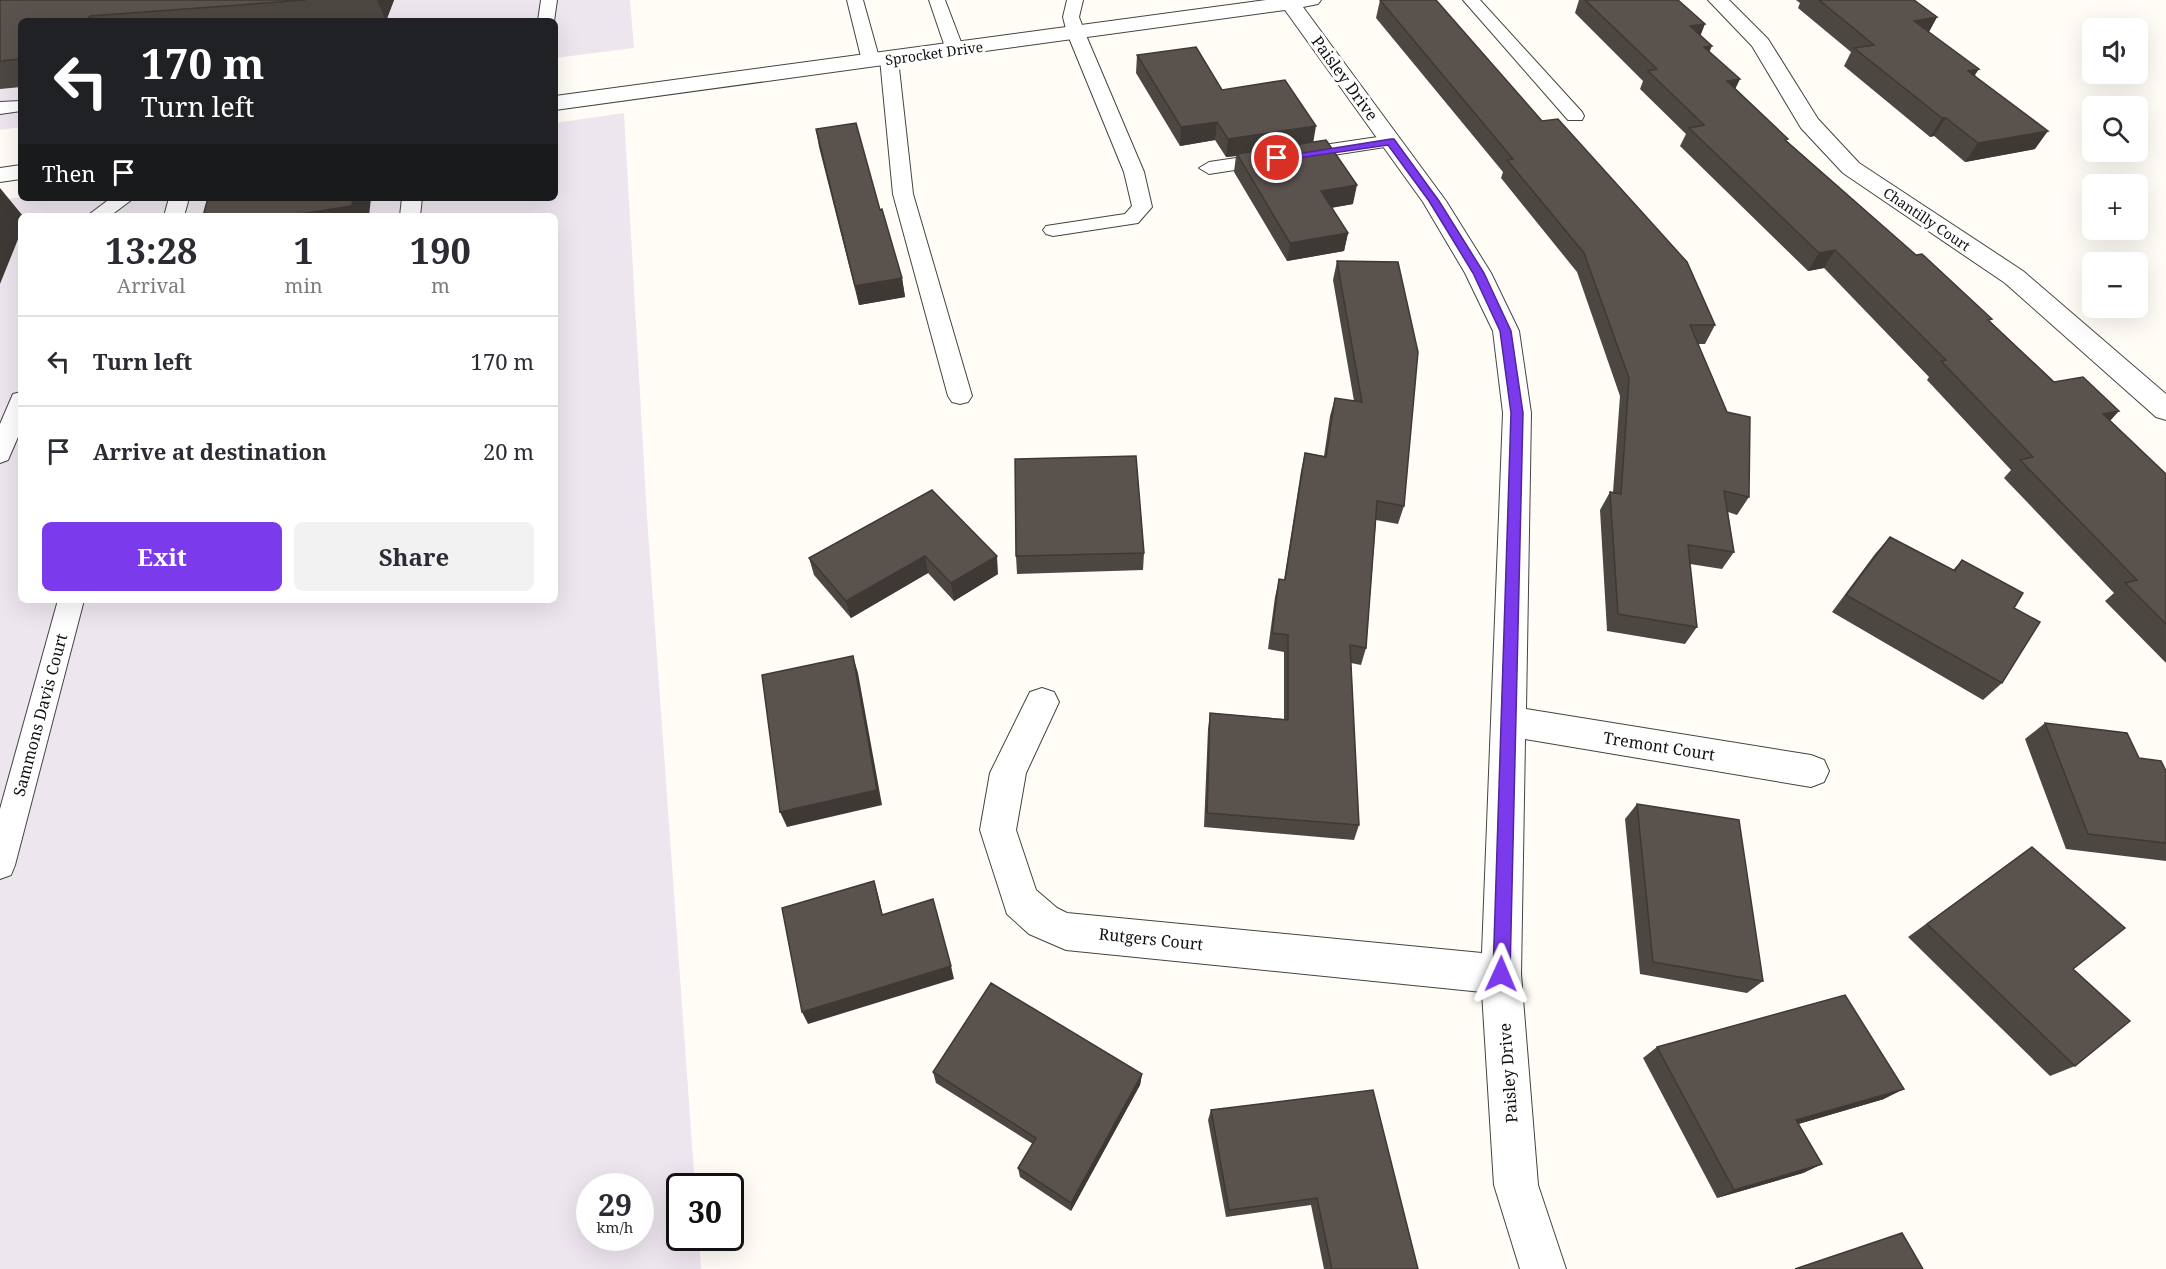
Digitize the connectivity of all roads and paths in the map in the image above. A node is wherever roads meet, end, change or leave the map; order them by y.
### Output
1 (549, 0) edge
2 (855, 0) edge
3 (937, 0) edge
4 (1076, 0) edge
5 (1471, 0) edge
6 (1718, 0) edge
7 (1301, 1) edge
8 (546, 18) edge
9 (1076, 33) junction
10 (955, 50) junction
11 (880, 60) junction
12 (558, 103) edge
13 (18, 106) edge
14 (0, 108) edge
15 (1575, 116) dead end
16 (1391, 141) junction
17 (1209, 168) dead end
18 (18, 172) edge
19 (0, 175) edge
20 (120, 201) edge
21 (102, 213) edge
22 (1053, 230) dead end
23 (960, 396) dead end
24 (18, 408) edge
25 (2166, 410) edge
26 (0, 454) edge
27 (70, 603) edge
28 (1042, 702) dead end
29 (1508, 721) junction
30 (1811, 771) dead end
31 (0, 865) edge
32 (1501, 974) junction
33 (1543, 1269) edge

1 - 8 lane
2 - 11 lane
3 - 10 lane
4 - 9 lane
5 - 15 lane
6 - 25 street, Chantilly Court
7 - 9 street, Sprocket Drive
7 - 16 street, Paisley Drive
9 - 10 street, Sprocket Drive
9 - 22 lane
10 - 11 street, Sprocket Drive
11 - 12 street, Sprocket Drive
11 - 23 lane
13 - 14 lane
16 - 17 lane
16 - 29 street, Paisley Drive
18 - 19 street
20 - 21 lane
24 - 26 lane
27 - 31 lane, Sammons Davis Court
28 - 32 street, Rutgers Court
29 - 30 street, Tremont Court
29 - 32 street, Paisley Drive
32 - 33 street, Paisley Drive

